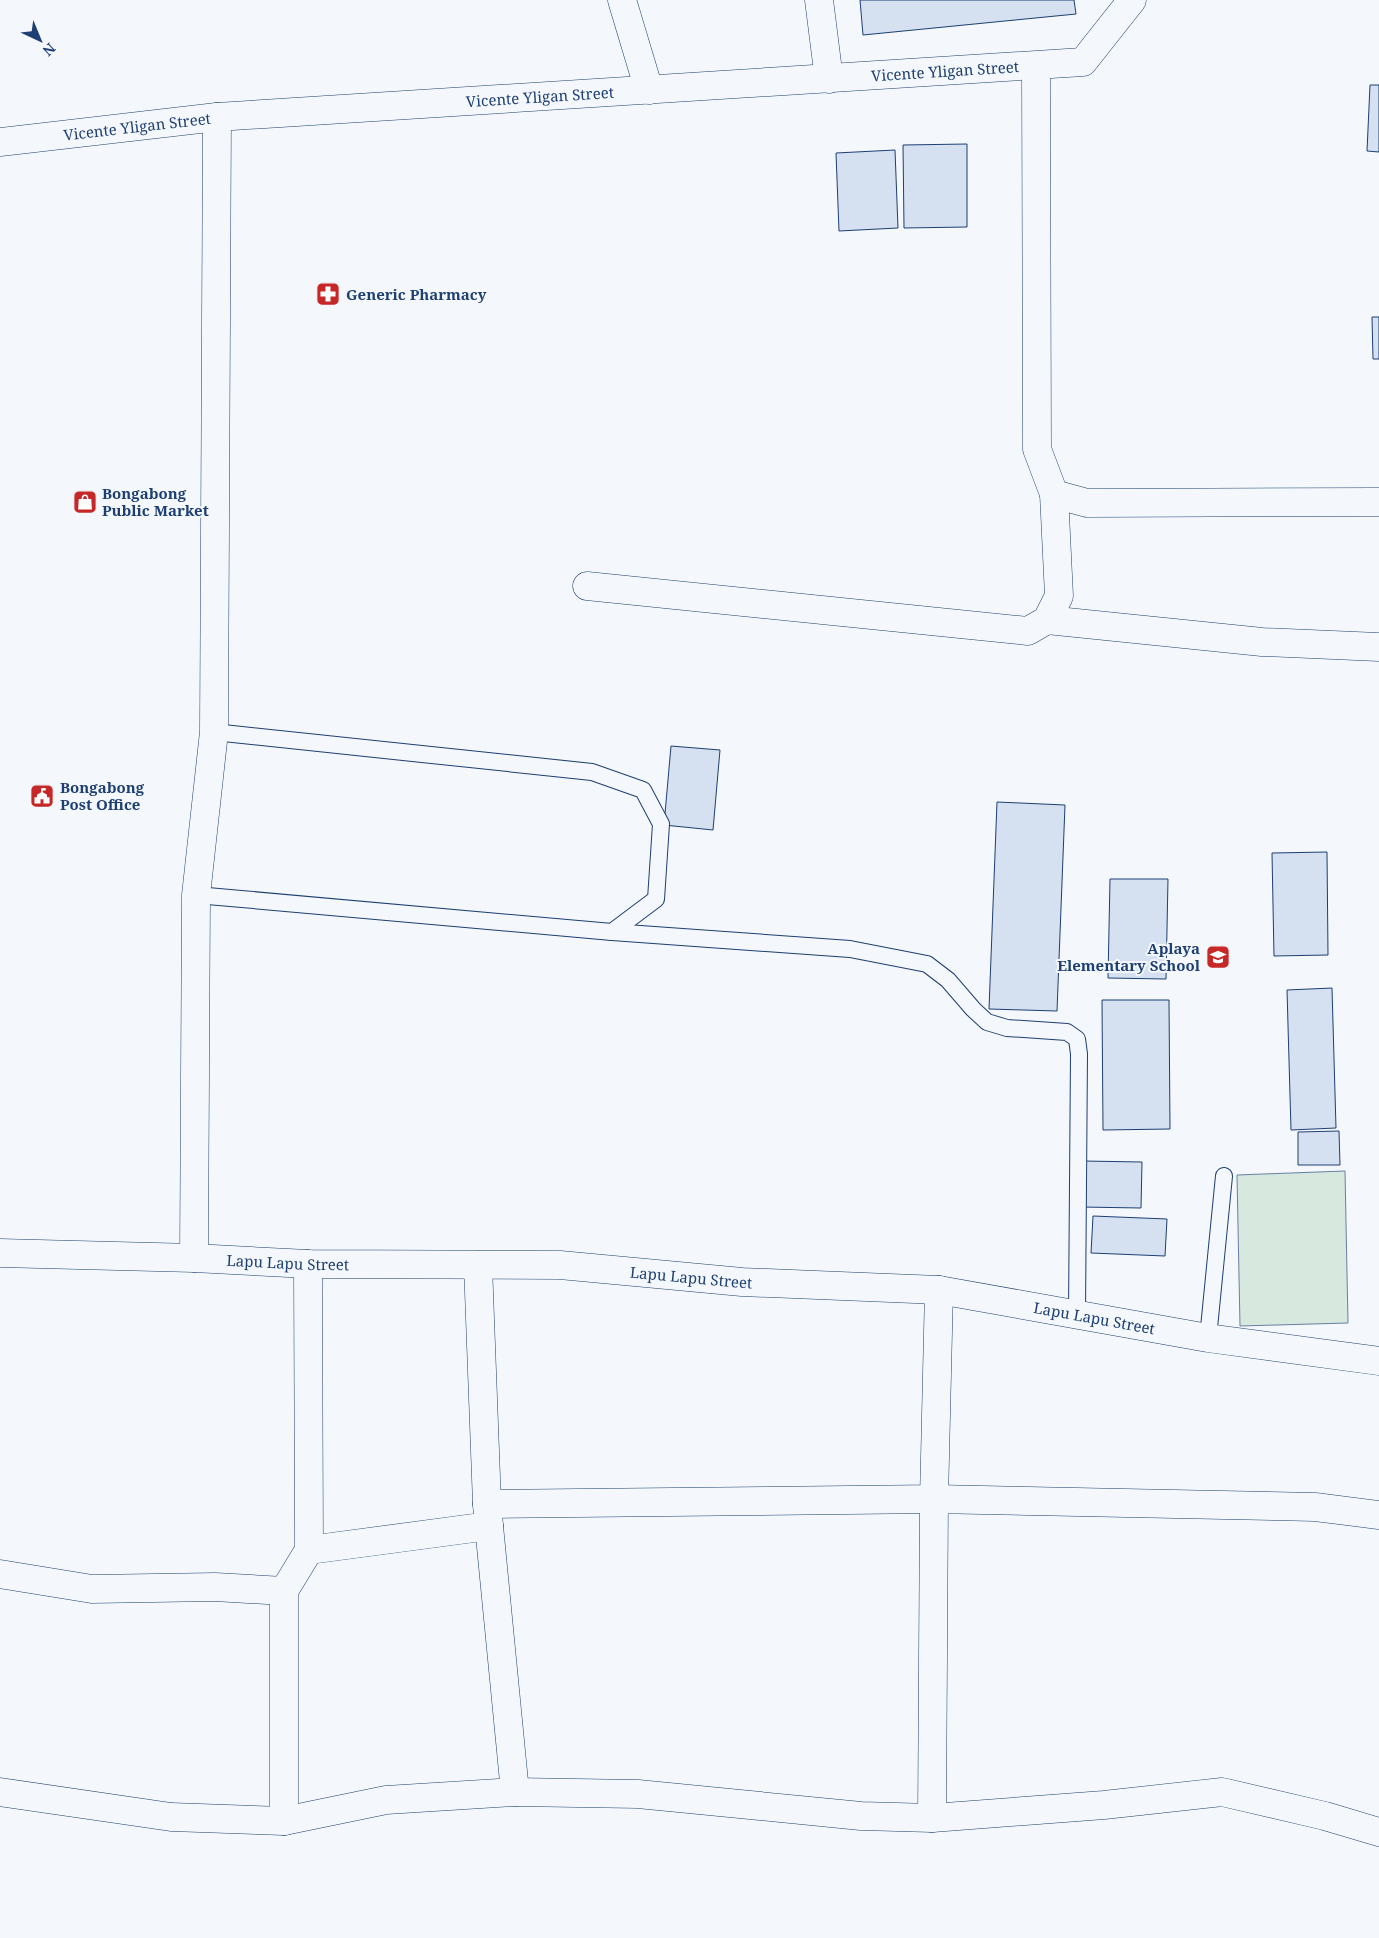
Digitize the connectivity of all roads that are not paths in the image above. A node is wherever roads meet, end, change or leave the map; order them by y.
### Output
1 (622, 0) edge
2 (819, 0) edge
3 (1132, 0) edge
4 (1036, 66) junction
5 (829, 79) junction
6 (648, 90) junction
7 (217, 117) junction
8 (0, 142) edge
9 (1054, 494) junction
10 (1379, 502) edge
11 (587, 586) dead end
12 (1047, 620) junction
13 (1379, 647) edge
14 (214, 732) junction
15 (196, 895) junction
16 (612, 932) junction
17 (1224, 1176) dead end
18 (0, 1254) edge
19 (194, 1258) junction
20 (308, 1264) junction
21 (478, 1265) junction
22 (939, 1290) junction
23 (1077, 1314) junction
24 (1208, 1338) junction
25 (1379, 1361) edge
26 (934, 1498) junction
27 (488, 1515) junction
28 (1379, 1515) edge
29 (309, 1550) junction
30 (0, 1574) edge
31 (284, 1591) junction
32 (0, 1792) edge
33 (515, 1792) junction
34 (932, 1818) junction
35 (284, 1820) junction
36 (1379, 1832) edge

1 - 6 street
2 - 5 street
3 - 4 street, Vicente Yligan Street
4 - 5 street, Vicente Yligan Street
4 - 9 street
5 - 6 street, Vicente Yligan Street
6 - 7 street, Vicente Yligan Street
7 - 8 street, Vicente Yligan Street
7 - 14 street
9 - 10 street
9 - 12 street
11 - 12 street
12 - 13 street
14 - 15 street
14 - 16 lane
15 - 16 lane
15 - 19 street
16 - 23 lane
17 - 24 lane
18 - 19 street, Lapu Lapu Street
19 - 20 street, Lapu Lapu Street
20 - 21 street, Lapu Lapu Street
20 - 29 street
21 - 22 street, Lapu Lapu Street
21 - 27 street
22 - 23 street, Lapu Lapu Street
22 - 26 street
23 - 24 street, Lapu Lapu Street
24 - 25 street, Lapu Lapu Street
26 - 27 street
26 - 28 street
26 - 34 street
27 - 29 street
27 - 33 street
29 - 31 street
30 - 31 street
31 - 35 street
32 - 35 street
33 - 34 street
33 - 35 street
34 - 36 street

